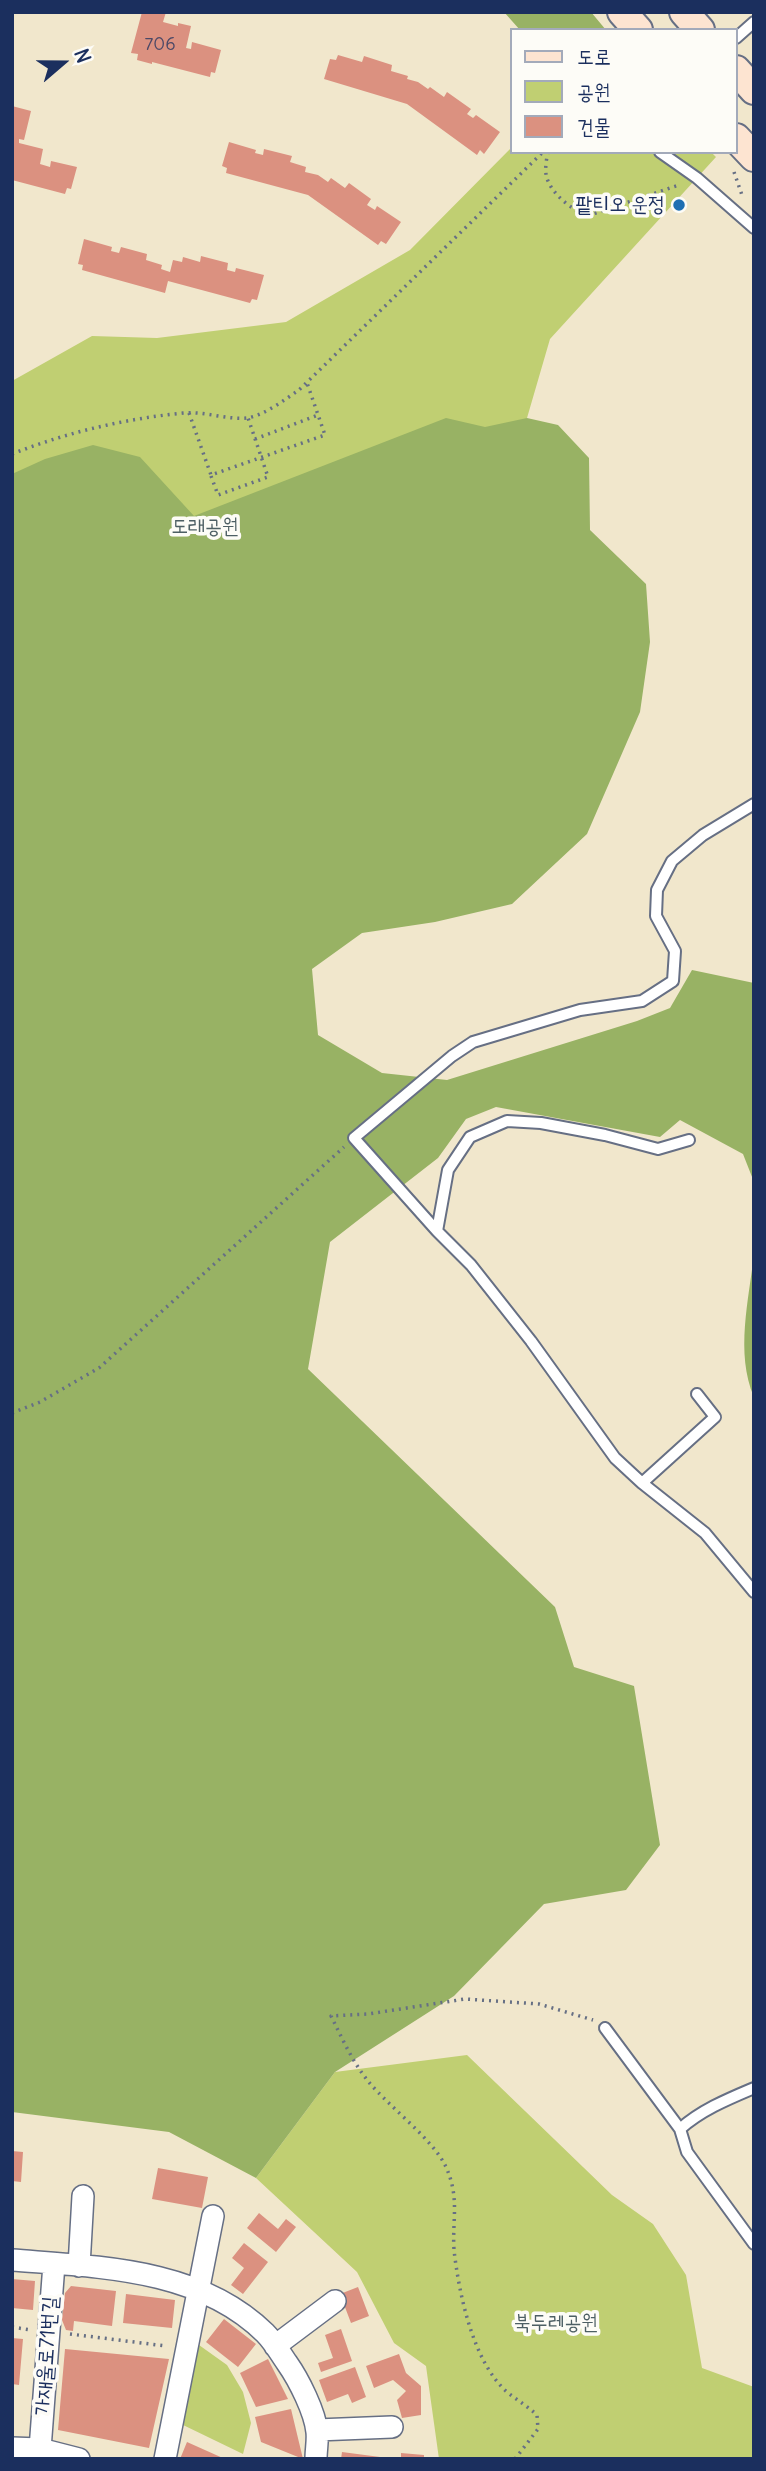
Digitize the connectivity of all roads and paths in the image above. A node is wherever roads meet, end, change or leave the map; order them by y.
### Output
1 (622, 12) edge
2 (684, 12) edge
3 (754, 22) edge
4 (636, 28) edge
5 (698, 28) edge
6 (738, 36) edge
7 (738, 72) edge
8 (754, 90) edge
9 (738, 145) edge
10 (543, 154) edge
11 (545, 154) edge
12 (663, 154) edge
13 (743, 163) edge
14 (697, 178) junction
15 (748, 204) dead end
16 (754, 228) edge
17 (307, 383) junction
18 (189, 413) junction
19 (318, 415) junction
20 (248, 418) junction
21 (255, 439) junction
22 (12, 454) edge
23 (262, 457) junction
24 (211, 475) junction
25 (754, 804) edge
26 (354, 1138) junction
27 (689, 1140) dead end
28 (437, 1231) junction
29 (697, 1394) dead end
30 (12, 1413) edge
31 (642, 1483) junction
32 (754, 1592) edge
33 (605, 2028) joint
34 (754, 2088) edge
35 (680, 2129) junction
36 (83, 2196) dead end
37 (213, 2216) dead end
38 (754, 2244) edge
39 (12, 2260) edge
40 (54, 2264) junction
41 (79, 2266) junction
42 (197, 2289) junction
43 (335, 2301) dead end
44 (12, 2327) edge
45 (49, 2332) junction
46 (275, 2346) junction
47 (186, 2349) junction
48 (391, 2427) dead end
49 (317, 2431) junction
50 (12, 2448) edge
51 (40, 2449) junction
52 (79, 2459) edge
53 (165, 2459) edge
54 (316, 2459) edge
55 (515, 2459) edge

1 - 4 main road
2 - 5 main road
3 - 6 lane
7 - 8 main road
9 - 13 main road
10 - 17 path
11 - 14 path
12 - 14 lane
13 - 15 path
14 - 16 lane
17 - 19 path
17 - 20 path
18 - 20 path
18 - 22 path
18 - 24 path
19 - 21 path
19 - 23 path
20 - 21 path
21 - 23 path
23 - 24 path
23 - 24 path
25 - 26 lane
26 - 28 lane
26 - 30 path
27 - 28 lane
28 - 31 lane
29 - 31 lane
31 - 32 lane
33 - 35 lane
33 - 55 path
34 - 35 lane
35 - 38 lane
36 - 41 street
37 - 42 street
39 - 40 street
40 - 41 street
40 - 45 street, 가재울로71번길
41 - 42 street
42 - 46 street
42 - 47 street
43 - 46 street
44 - 45 path
45 - 47 path
45 - 51 street, 가재울로71번길
46 - 49 street
47 - 53 street
48 - 49 street
49 - 54 street
50 - 51 street
51 - 52 street

